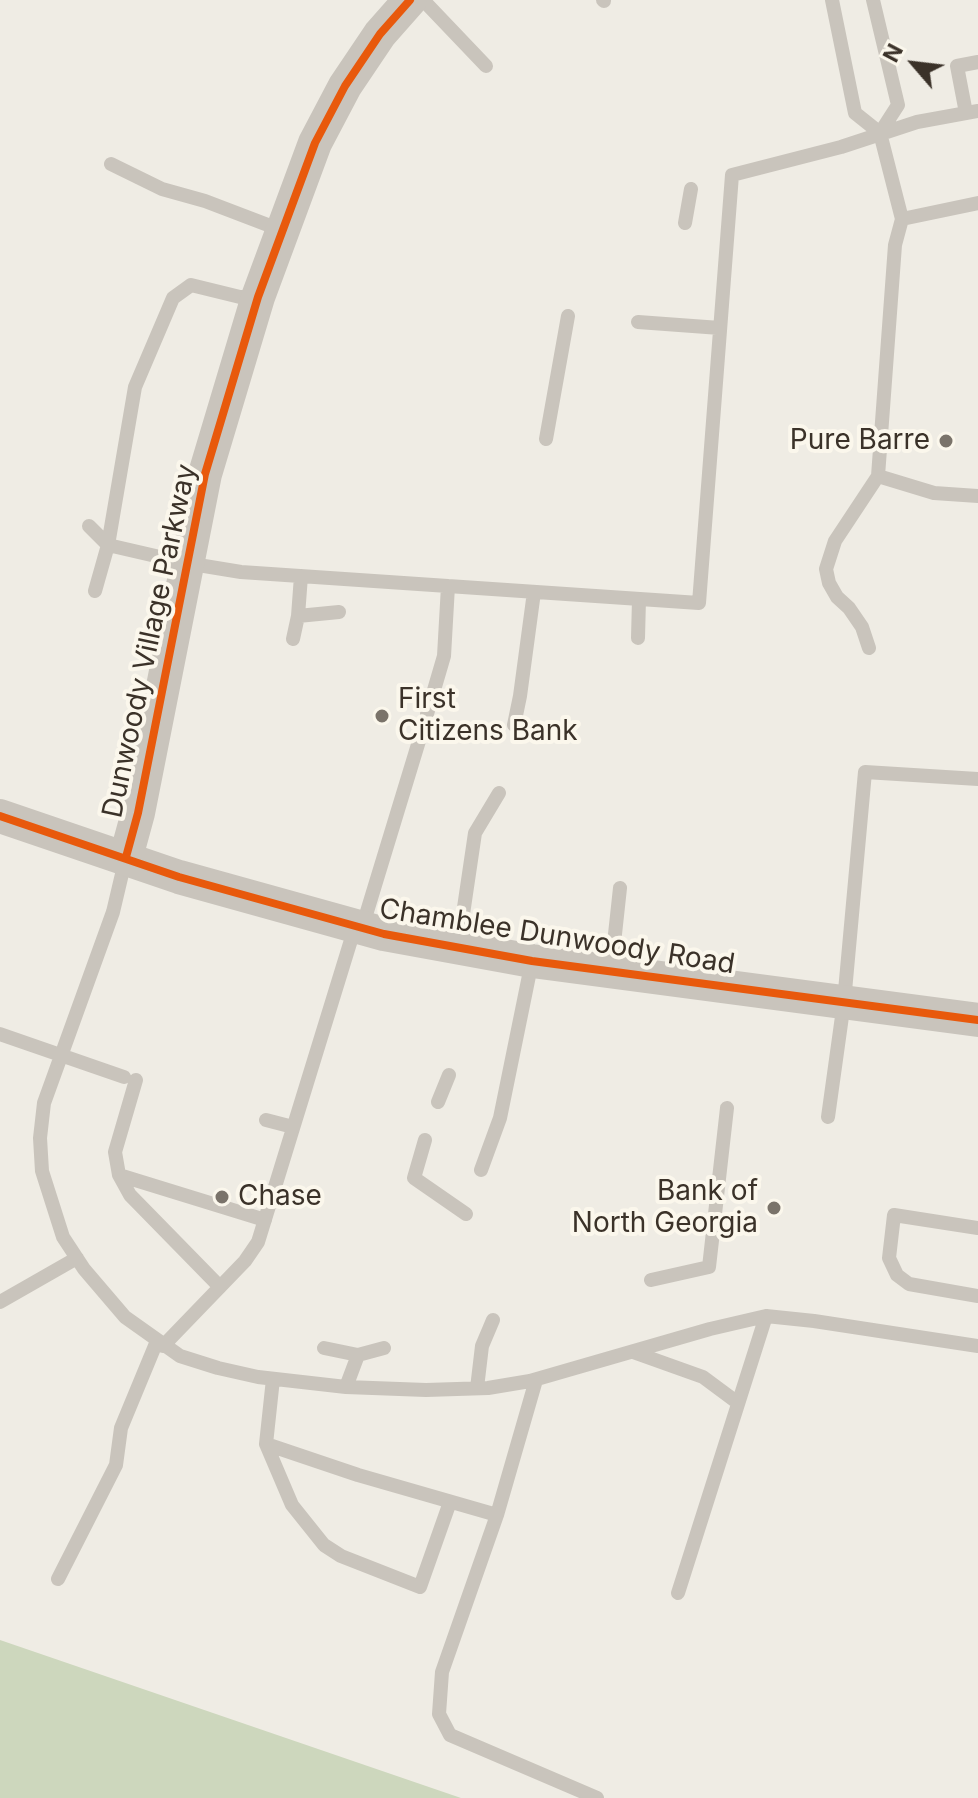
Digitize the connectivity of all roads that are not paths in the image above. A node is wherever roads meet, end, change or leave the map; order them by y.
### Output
1 (410, 0) edge
2 (423, 0) edge
3 (832, 0) edge
4 (873, 0) edge
5 (978, 62) edge
6 (486, 66) dead end
7 (972, 112) edge
8 (880, 133) junction
9 (111, 164) dead end
10 (691, 189) dead end
11 (978, 203) edge
12 (902, 219) junction
13 (685, 223) dead end
14 (281, 230) junction
15 (258, 297) junction
16 (568, 316) dead end
17 (638, 322) dead end
18 (720, 328) junction
19 (546, 439) dead end
20 (878, 476) junction
21 (978, 496) edge
22 (89, 526) dead end
23 (108, 545) junction
24 (186, 563) junction
25 (301, 576) junction
26 (448, 586) junction
27 (95, 591) dead end
28 (534, 592) junction
29 (639, 599) junction
30 (339, 612) dead end
31 (298, 616) junction
32 (638, 638) dead end
33 (293, 639) dead end
34 (869, 648) dead end
35 (427, 714) dead end
36 (514, 725) dead end
37 (419, 741) dead end
38 (978, 779) edge
39 (499, 793) dead end
40 (0, 816) edge
41 (126, 857) junction
42 (620, 888) dead end
43 (358, 928) junction
44 (458, 948) junction
45 (532, 961) junction
46 (611, 972) junction
47 (844, 1002) junction
48 (978, 1020) edge
49 (0, 1034) edge
50 (61, 1056) junction
51 (449, 1075) dead end
52 (438, 1102) dead end
53 (727, 1108) dead end
54 (828, 1117) dead end
55 (266, 1120) dead end
56 (293, 1127) junction
57 (425, 1140) dead end
58 (481, 1170) dead end
59 (119, 1175) junction
60 (466, 1214) dead end
61 (265, 1220) junction
62 (978, 1228) edge
63 (77, 1258) junction
64 (651, 1280) dead end
65 (220, 1287) junction
66 (978, 1296) edge
67 (0, 1302) edge
68 (766, 1316) junction
69 (493, 1320) dead end
70 (160, 1344) junction
71 (978, 1346) edge
72 (324, 1348) dead end
73 (384, 1348) dead end
74 (633, 1352) junction
75 (358, 1355) junction
76 (273, 1379) junction
77 (536, 1380) junction
78 (346, 1387) junction
79 (477, 1388) junction
80 (738, 1403) junction
81 (266, 1444) junction
82 (450, 1502) junction
83 (497, 1515) junction
84 (58, 1579) dead end
85 (678, 1593) dead end
86 (597, 1798) edge

1 - 14 street, Dunwoody Village Parkway
2 - 6 lane
3 - 8 lane
4 - 8 lane
5 - 7 lane
7 - 8 lane
8 - 12 lane
8 - 18 lane
9 - 14 lane
10 - 13 lane
11 - 12 lane
12 - 20 lane
14 - 15 street, Dunwoody Village Parkway
15 - 23 lane
15 - 24 street, Dunwoody Village Parkway
16 - 19 lane
17 - 18 lane
18 - 29 lane
20 - 21 lane
20 - 34 lane
22 - 23 lane
23 - 24 lane
23 - 27 lane
24 - 25 lane
24 - 41 street, Dunwoody Village Parkway
25 - 26 lane
25 - 31 lane
26 - 28 lane
26 - 35 lane
28 - 29 lane
28 - 36 lane
29 - 32 lane
30 - 31 lane
31 - 33 lane
37 - 43 lane
38 - 47 lane
39 - 44 lane
40 - 41 street, Chamblee Dunwoody Road
41 - 43 street, Chamblee Dunwoody Road
41 - 50 lane
42 - 46 lane
43 - 44 street, Chamblee Dunwoody Road
43 - 56 lane
44 - 45 street, Chamblee Dunwoody Road
45 - 46 street, Chamblee Dunwoody Road
45 - 58 lane
46 - 47 street, Chamblee Dunwoody Road
47 - 48 street, Chamblee Dunwoody Road
47 - 54 lane
49 - 50 lane
50 - 59 lane
50 - 63 lane
51 - 52 lane
53 - 64 lane
55 - 56 lane
56 - 61 lane
57 - 60 lane
59 - 61 lane
59 - 65 lane
61 - 65 lane
62 - 66 lane
63 - 67 lane
63 - 70 lane
65 - 70 lane
68 - 71 lane
68 - 74 lane
68 - 80 lane
69 - 79 lane
70 - 76 lane
70 - 84 lane
72 - 75 lane
73 - 75 lane
74 - 77 lane
74 - 80 lane
75 - 78 lane
76 - 78 lane
76 - 81 lane
77 - 79 lane
77 - 83 lane
78 - 79 lane
80 - 85 lane
81 - 82 lane
81 - 82 lane
82 - 83 lane
83 - 86 lane

